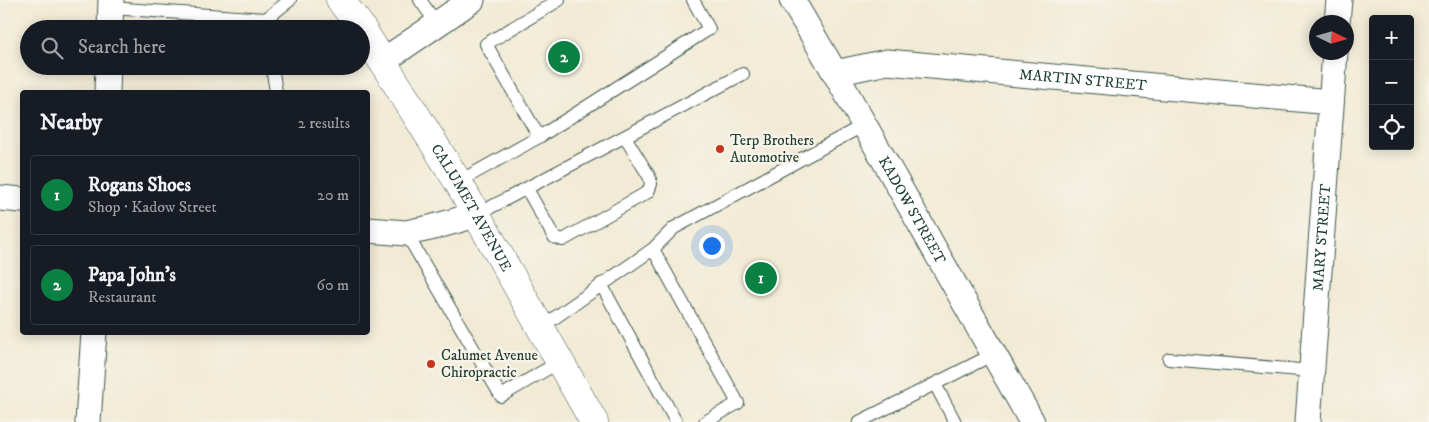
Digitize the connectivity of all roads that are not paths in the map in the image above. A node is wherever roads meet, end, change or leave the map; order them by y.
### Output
1 (290, 0) edge
2 (340, 0) edge
3 (420, 0) edge
4 (472, 0) edge
5 (559, 0) edge
6 (693, 0) edge
7 (792, 0) edge
8 (1339, 0) edge
9 (110, 12) edge
10 (1338, 15) edge
11 (215, 20) edge
12 (271, 20) edge
13 (356, 20) edge
14 (437, 24) junction
15 (370, 41) edge
16 (1334, 60) edge
17 (383, 61) junction
18 (835, 73) junction
19 (743, 74) dead end
20 (108, 75) edge
21 (273, 75) edge
22 (107, 90) edge
23 (276, 90) edge
24 (1331, 102) junction
25 (864, 125) junction
26 (539, 137) junction
27 (625, 137) junction
28 (458, 182) junction
29 (527, 189) junction
30 (0, 198) edge
31 (20, 200) edge
32 (476, 215) junction
33 (370, 230) edge
34 (406, 233) junction
35 (653, 249) junction
36 (602, 284) junction
37 (540, 328) junction
38 (94, 335) edge
39 (994, 354) junction
40 (1170, 359) dead end
41 (559, 362) junction
42 (1312, 371) junction
43 (935, 384) junction
44 (88, 422) edge
45 (594, 422) edge
46 (676, 422) edge
47 (705, 422) edge
48 (859, 422) edge
49 (955, 422) edge
50 (1032, 422) edge
51 (1308, 422) edge

1 - 12 lane
2 - 13 main road, CALUMET AVENUE
3 - 14 lane
4 - 14 street
5 - 26 lane
6 - 26 lane
7 - 18 street, KADOW STREET
8 - 10 street
9 - 11 lane
14 - 17 street
15 - 17 main road, CALUMET AVENUE
16 - 24 street, MARY STREET
17 - 28 main road, CALUMET AVENUE
18 - 24 street, MARTIN STREET
18 - 25 street, KADOW STREET
19 - 27 lane
20 - 22 street
21 - 23 lane
24 - 42 street, MARY STREET
25 - 35 lane
25 - 39 street, KADOW STREET
26 - 28 lane
27 - 29 lane
27 - 29 lane
28 - 32 main road, CALUMET AVENUE
29 - 32 lane
30 - 31 street
32 - 34 street
32 - 37 main road, CALUMET AVENUE
33 - 34 street
34 - 41 lane
35 - 36 lane
35 - 47 lane
36 - 37 lane
36 - 46 lane
37 - 41 main road, CALUMET AVENUE
38 - 44 street
39 - 43 lane
39 - 50 street, KADOW STREET
40 - 42 lane
41 - 45 main road, CALUMET AVENUE
42 - 51 street, MARY STREET
43 - 48 lane
43 - 49 lane

